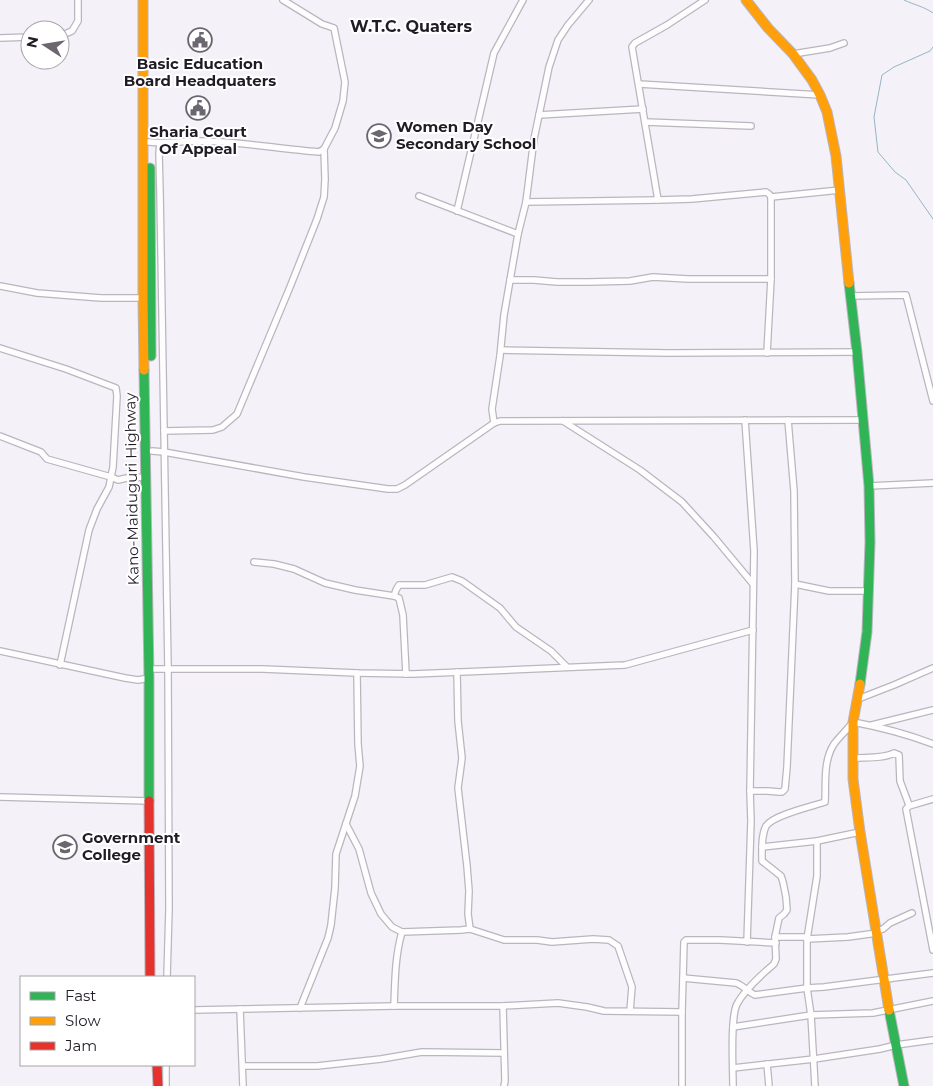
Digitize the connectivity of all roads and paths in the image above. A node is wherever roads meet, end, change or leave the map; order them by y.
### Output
1 (78, 0) edge
2 (283, 0) edge
3 (523, 0) edge
4 (705, 0) edge
5 (746, 0) edge
6 (144, 1) edge
7 (585, 1) edge
8 (70, 32) edge
9 (20, 37) edge
10 (0, 38) edge
11 (844, 43) dead end
12 (793, 54) junction
13 (639, 84) junction
14 (820, 95) junction
15 (643, 109) junction
16 (539, 115) junction
17 (645, 122) junction
18 (751, 126) dead end
19 (149, 142) junction
20 (160, 143) junction
21 (324, 149) junction
22 (840, 190) junction
23 (419, 196) dead end
24 (771, 197) junction
25 (658, 200) junction
26 (526, 202) junction
27 (457, 211) junction
28 (518, 234) junction
29 (771, 279) junction
30 (510, 280) junction
31 (0, 286) edge
32 (850, 296) junction
33 (147, 298) junction
34 (0, 348) edge
35 (501, 350) junction
36 (857, 352) junction
37 (768, 353) junction
38 (933, 401) edge
39 (745, 420) junction
40 (788, 420) junction
41 (864, 420) junction
42 (562, 421) junction
43 (494, 423) junction
44 (164, 431) junction
45 (0, 436) edge
46 (152, 451) junction
47 (164, 452) junction
48 (110, 477) junction
49 (146, 477) junction
50 (933, 483) edge
51 (869, 486) junction
52 (254, 562) dead end
53 (753, 584) junction
54 (795, 584) junction
55 (869, 591) junction
56 (394, 596) junction
57 (753, 630) junction
58 (0, 651) edge
59 (60, 664) junction
60 (168, 668) junction
61 (567, 668) junction
62 (933, 668) edge
63 (154, 669) junction
64 (457, 672) junction
65 (357, 674) junction
66 (406, 674) junction
67 (148, 678) junction
68 (858, 699) junction
69 (933, 710) edge
70 (853, 722) junction
71 (870, 725) junction
72 (933, 744) edge
73 (853, 758) junction
74 (750, 791) junction
75 (0, 797) edge
76 (933, 799) edge
77 (149, 801) junction
78 (909, 806) junction
79 (346, 824) junction
80 (860, 832) junction
81 (817, 841) junction
82 (762, 847) junction
83 (762, 861) junction
84 (749, 862) junction
85 (933, 909) edge
86 (926, 910) junction
87 (912, 913) dead end
88 (470, 929) junction
89 (402, 932) junction
90 (877, 932) junction
91 (931, 932) edge
92 (807, 939) junction
93 (775, 940) junction
94 (747, 942) junction
95 (933, 950) edge
96 (933, 973) edge
97 (150, 976) edge
98 (157, 976) edge
99 (167, 976) edge
100 (682, 978) junction
101 (885, 979) junction
102 (807, 988) junction
103 (748, 989) junction
104 (933, 1001) edge
105 (394, 1006) junction
106 (503, 1006) junction
107 (300, 1008) junction
108 (240, 1009) junction
109 (889, 1009) junction
110 (195, 1010) edge
111 (630, 1011) junction
112 (682, 1012) junction
113 (811, 1015) junction
114 (733, 1027) junction
115 (933, 1040) edge
116 (896, 1045) junction
117 (504, 1053) junction
118 (814, 1059) junction
119 (767, 1064) junction
120 (150, 1066) edge
121 (157, 1066) edge
122 (166, 1066) edge
123 (243, 1066) junction
124 (733, 1068) junction
125 (151, 1086) edge
126 (158, 1086) edge
127 (166, 1086) edge
128 (243, 1086) edge
129 (504, 1086) edge
130 (682, 1086) edge
131 (733, 1086) edge
132 (769, 1086) edge
133 (815, 1086) edge
134 (904, 1086) edge

1 - 8 street
2 - 21 street
3 - 27 street
4 - 13 street
5 - 12 main road
6 - 19 main road, Kano-Maiduguri Highway
6 - 33 main road, Kano-Maiduguri Highway
7 - 16 street
9 - 10 street
11 - 12 street
12 - 14 main road
13 - 14 street
13 - 15 street
14 - 22 main road
15 - 16 street
15 - 17 street
16 - 26 street
17 - 18 street
17 - 25 street
19 - 20 street
19 - 33 main road, Kano-Maiduguri Highway
20 - 21 street
20 - 44 street
21 - 44 street
22 - 24 street
22 - 32 main road
23 - 27 street
24 - 25 street
24 - 29 street
25 - 26 street
26 - 28 street
27 - 28 street
28 - 30 street
29 - 30 street
29 - 37 street
30 - 35 street
31 - 33 street
32 - 36 main road
32 - 38 street
33 - 46 main road, Kano-Maiduguri Highway
33 - 49 main road, Kano-Maiduguri Highway
34 - 48 street
35 - 37 street
35 - 43 street
36 - 37 street
36 - 41 main road
39 - 40 street
39 - 42 street
39 - 53 street
40 - 41 street
40 - 54 street
41 - 51 main road
42 - 43 street
42 - 53 street
43 - 47 street
44 - 47 street
45 - 48 street
46 - 47 street
46 - 63 main road, Kano-Maiduguri Highway
47 - 60 street
48 - 49 street
48 - 59 street
49 - 67 main road, Kano-Maiduguri Highway
50 - 51 street
51 - 55 main road
52 - 56 street
53 - 57 street
54 - 55 street
54 - 74 street
55 - 68 main road
56 - 61 street
56 - 66 street
57 - 61 street
57 - 74 street
58 - 59 street
59 - 67 street
60 - 63 street
60 - 65 street
60 - 99 street
61 - 64 street
62 - 68 street
63 - 98 main road, Kano-Maiduguri Highway
64 - 66 street
64 - 88 street
65 - 66 street
65 - 79 street
67 - 77 main road, Kano-Maiduguri Highway
68 - 70 main road
69 - 71 street
70 - 71 street
70 - 73 main road
70 - 82 street
71 - 72 street
73 - 78 street
73 - 80 main road
74 - 84 street
75 - 77 street
76 - 78 street
77 - 97 main road, Kano-Maiduguri Highway
78 - 86 street
79 - 89 street
79 - 107 street
80 - 81 street
80 - 90 main road
81 - 82 street
81 - 92 street
82 - 83 street
83 - 84 street
83 - 93 street
84 - 94 street
85 - 86 street
86 - 91 street
87 - 90 street
88 - 89 street
88 - 111 street
89 - 105 street
90 - 92 street
90 - 101 main road
91 - 95 street
92 - 93 street
92 - 102 street
93 - 94 street
93 - 103 street
94 - 100 street
96 - 101 street
100 - 103 street
100 - 112 street
101 - 102 street
101 - 109 main road
102 - 103 street
102 - 113 street
103 - 114 street
104 - 109 street
105 - 106 street
105 - 107 street
106 - 111 street
106 - 117 street
107 - 108 street
108 - 110 street
108 - 123 street
109 - 113 street
109 - 116 main road
111 - 112 street
112 - 130 street
113 - 114 street
113 - 118 street
114 - 124 street
115 - 116 street
116 - 118 street
116 - 134 main road
117 - 123 street
117 - 129 street
118 - 119 street
118 - 133 street
119 - 124 street
119 - 132 street
120 - 125 main road
121 - 126 main road
122 - 127 street
123 - 128 street
124 - 131 street

